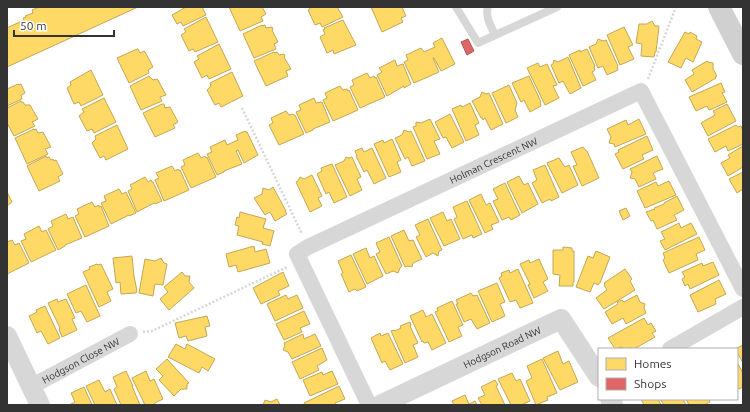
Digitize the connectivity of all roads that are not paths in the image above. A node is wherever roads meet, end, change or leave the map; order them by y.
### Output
1 (456, 7) edge
2 (488, 7) edge
3 (557, 7) edge
4 (719, 7) edge
5 (495, 35) junction
6 (743, 54) edge
7 (743, 289) edge
8 (743, 307) edge
9 (130, 334) road end
10 (7, 336) edge
11 (672, 348) edge
12 (598, 375) edge
13 (32, 386) junction
14 (40, 405) edge
15 (368, 405) edge
16 (380, 405) edge

1 - 5 lane
2 - 5 lane
3 - 5 lane
4 - 6 main road
7 - 15 street, Holman Crescent NW
8 - 11 street
9 - 13 street, Hodgson Close NW
10 - 13 street
12 - 16 street, Hodgson Road NW
13 - 14 street

